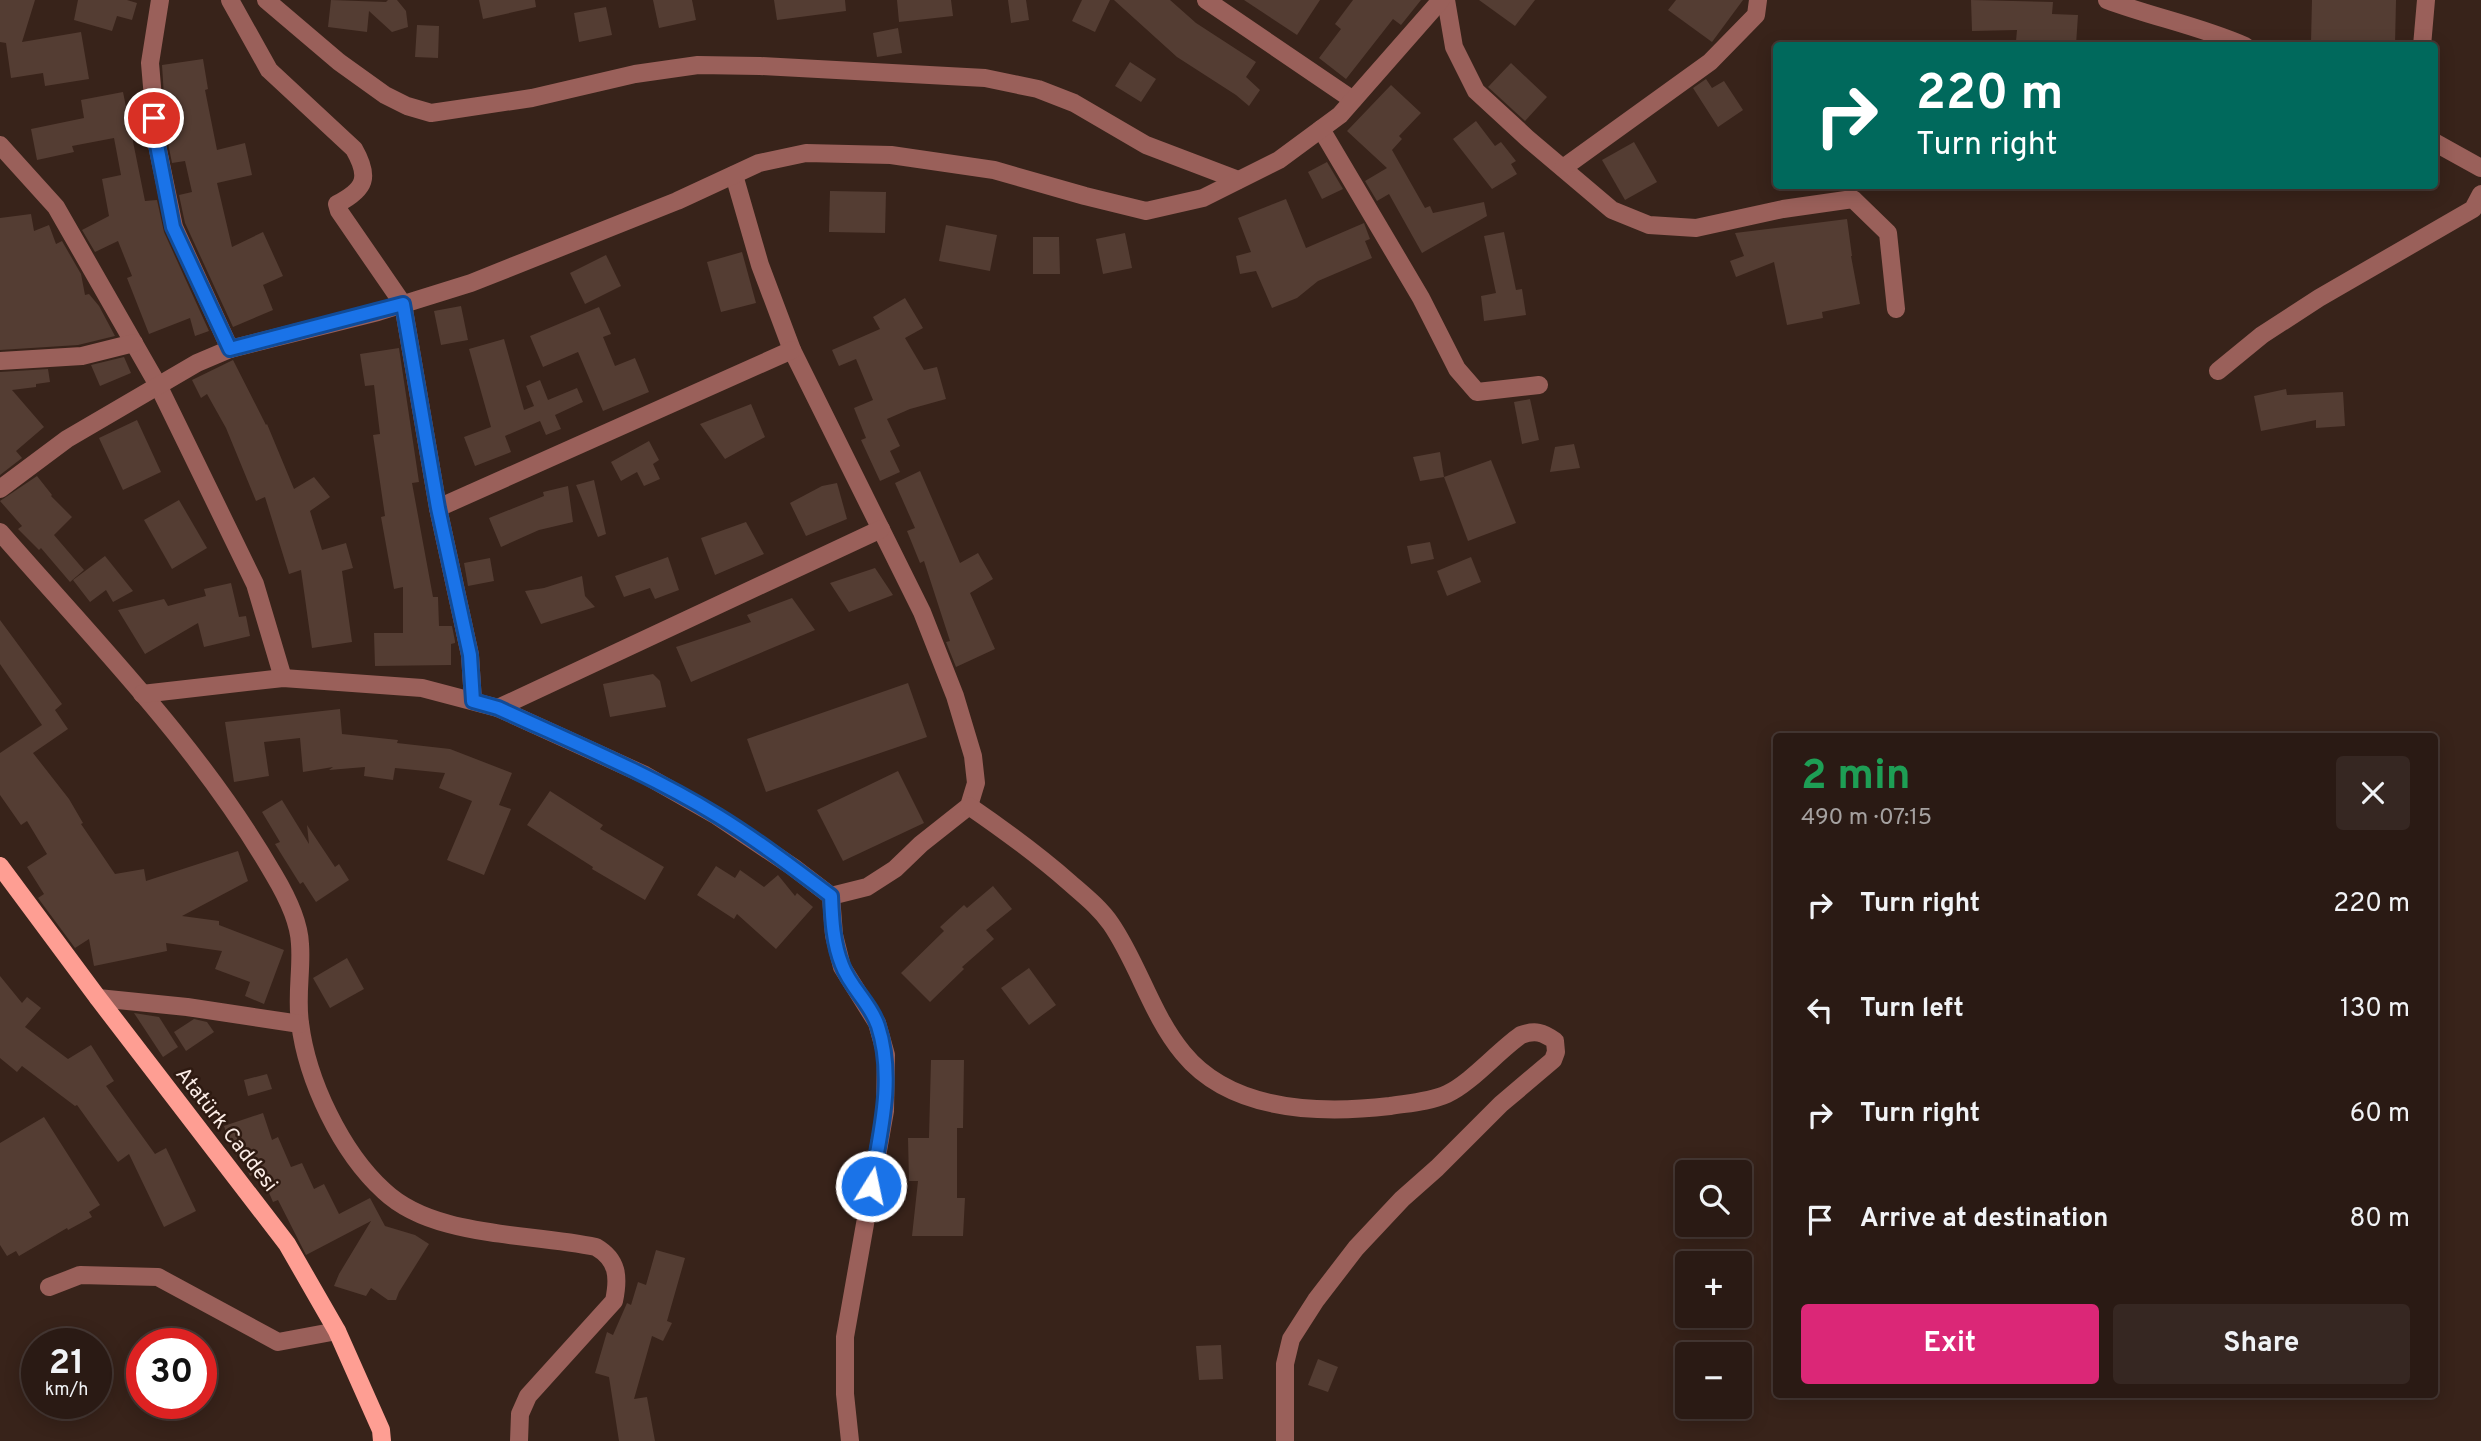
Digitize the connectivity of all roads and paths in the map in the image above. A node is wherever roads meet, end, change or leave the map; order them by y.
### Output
1 (160, 0) edge
2 (230, 0) edge
3 (266, 0) edge
4 (1206, 0) edge
5 (1443, 0) edge
6 (1758, 0) edge
7 (2106, 0) edge
8 (2426, 0) edge
9 (2236, 42) edge
10 (2422, 42) edge
11 (1353, 100) junction
12 (1321, 129) junction
13 (2438, 144) edge
14 (0, 145) edge
15 (1563, 168) junction
16 (2481, 168) edge
17 (734, 174) junction
18 (1238, 180) junction
19 (2481, 194) edge
20 (403, 304) junction
21 (1896, 309) dead end
22 (134, 343) junction
23 (230, 349) junction
24 (792, 350) junction
25 (0, 361) edge
26 (2218, 371) dead end
27 (1539, 384) dead end
28 (159, 387) junction
29 (0, 489) edge
30 (438, 508) junction
31 (881, 529) junction
32 (0, 532) edge
33 (283, 678) junction
34 (142, 694) junction
35 (473, 701) junction
36 (498, 708) junction
37 (969, 806) junction
38 (0, 866) edge
39 (831, 896) junction
40 (98, 998) junction
41 (300, 1024) junction
42 (49, 1287) dead end
43 (337, 1331) junction
44 (382, 1441) edge
45 (519, 1441) edge
46 (850, 1441) edge
47 (1285, 1441) edge

1 - 23 street
2 - 20 street
3 - 18 street
4 - 11 street
5 - 11 street
5 - 15 street
6 - 15 street
7 - 9 street
8 - 10 street
11 - 12 street
12 - 18 street
12 - 27 street
13 - 16 street
14 - 22 street
15 - 21 street
17 - 18 street
17 - 20 street
17 - 24 street
19 - 26 street
20 - 23 street
20 - 30 street
22 - 25 street
22 - 28 street
23 - 28 street
24 - 30 street
24 - 31 street
28 - 29 street
28 - 33 street
30 - 35 street
31 - 36 street
31 - 37 street
32 - 34 street
33 - 34 street
33 - 35 street
34 - 41 street
35 - 36 street
36 - 39 street
37 - 39 street
37 - 47 street
38 - 40 main road, Atatürk Caddesi
39 - 46 street
40 - 41 street
40 - 43 main road, Atatürk Caddesi
41 - 45 street
42 - 43 street
43 - 44 main road, Atatürk Caddesi

